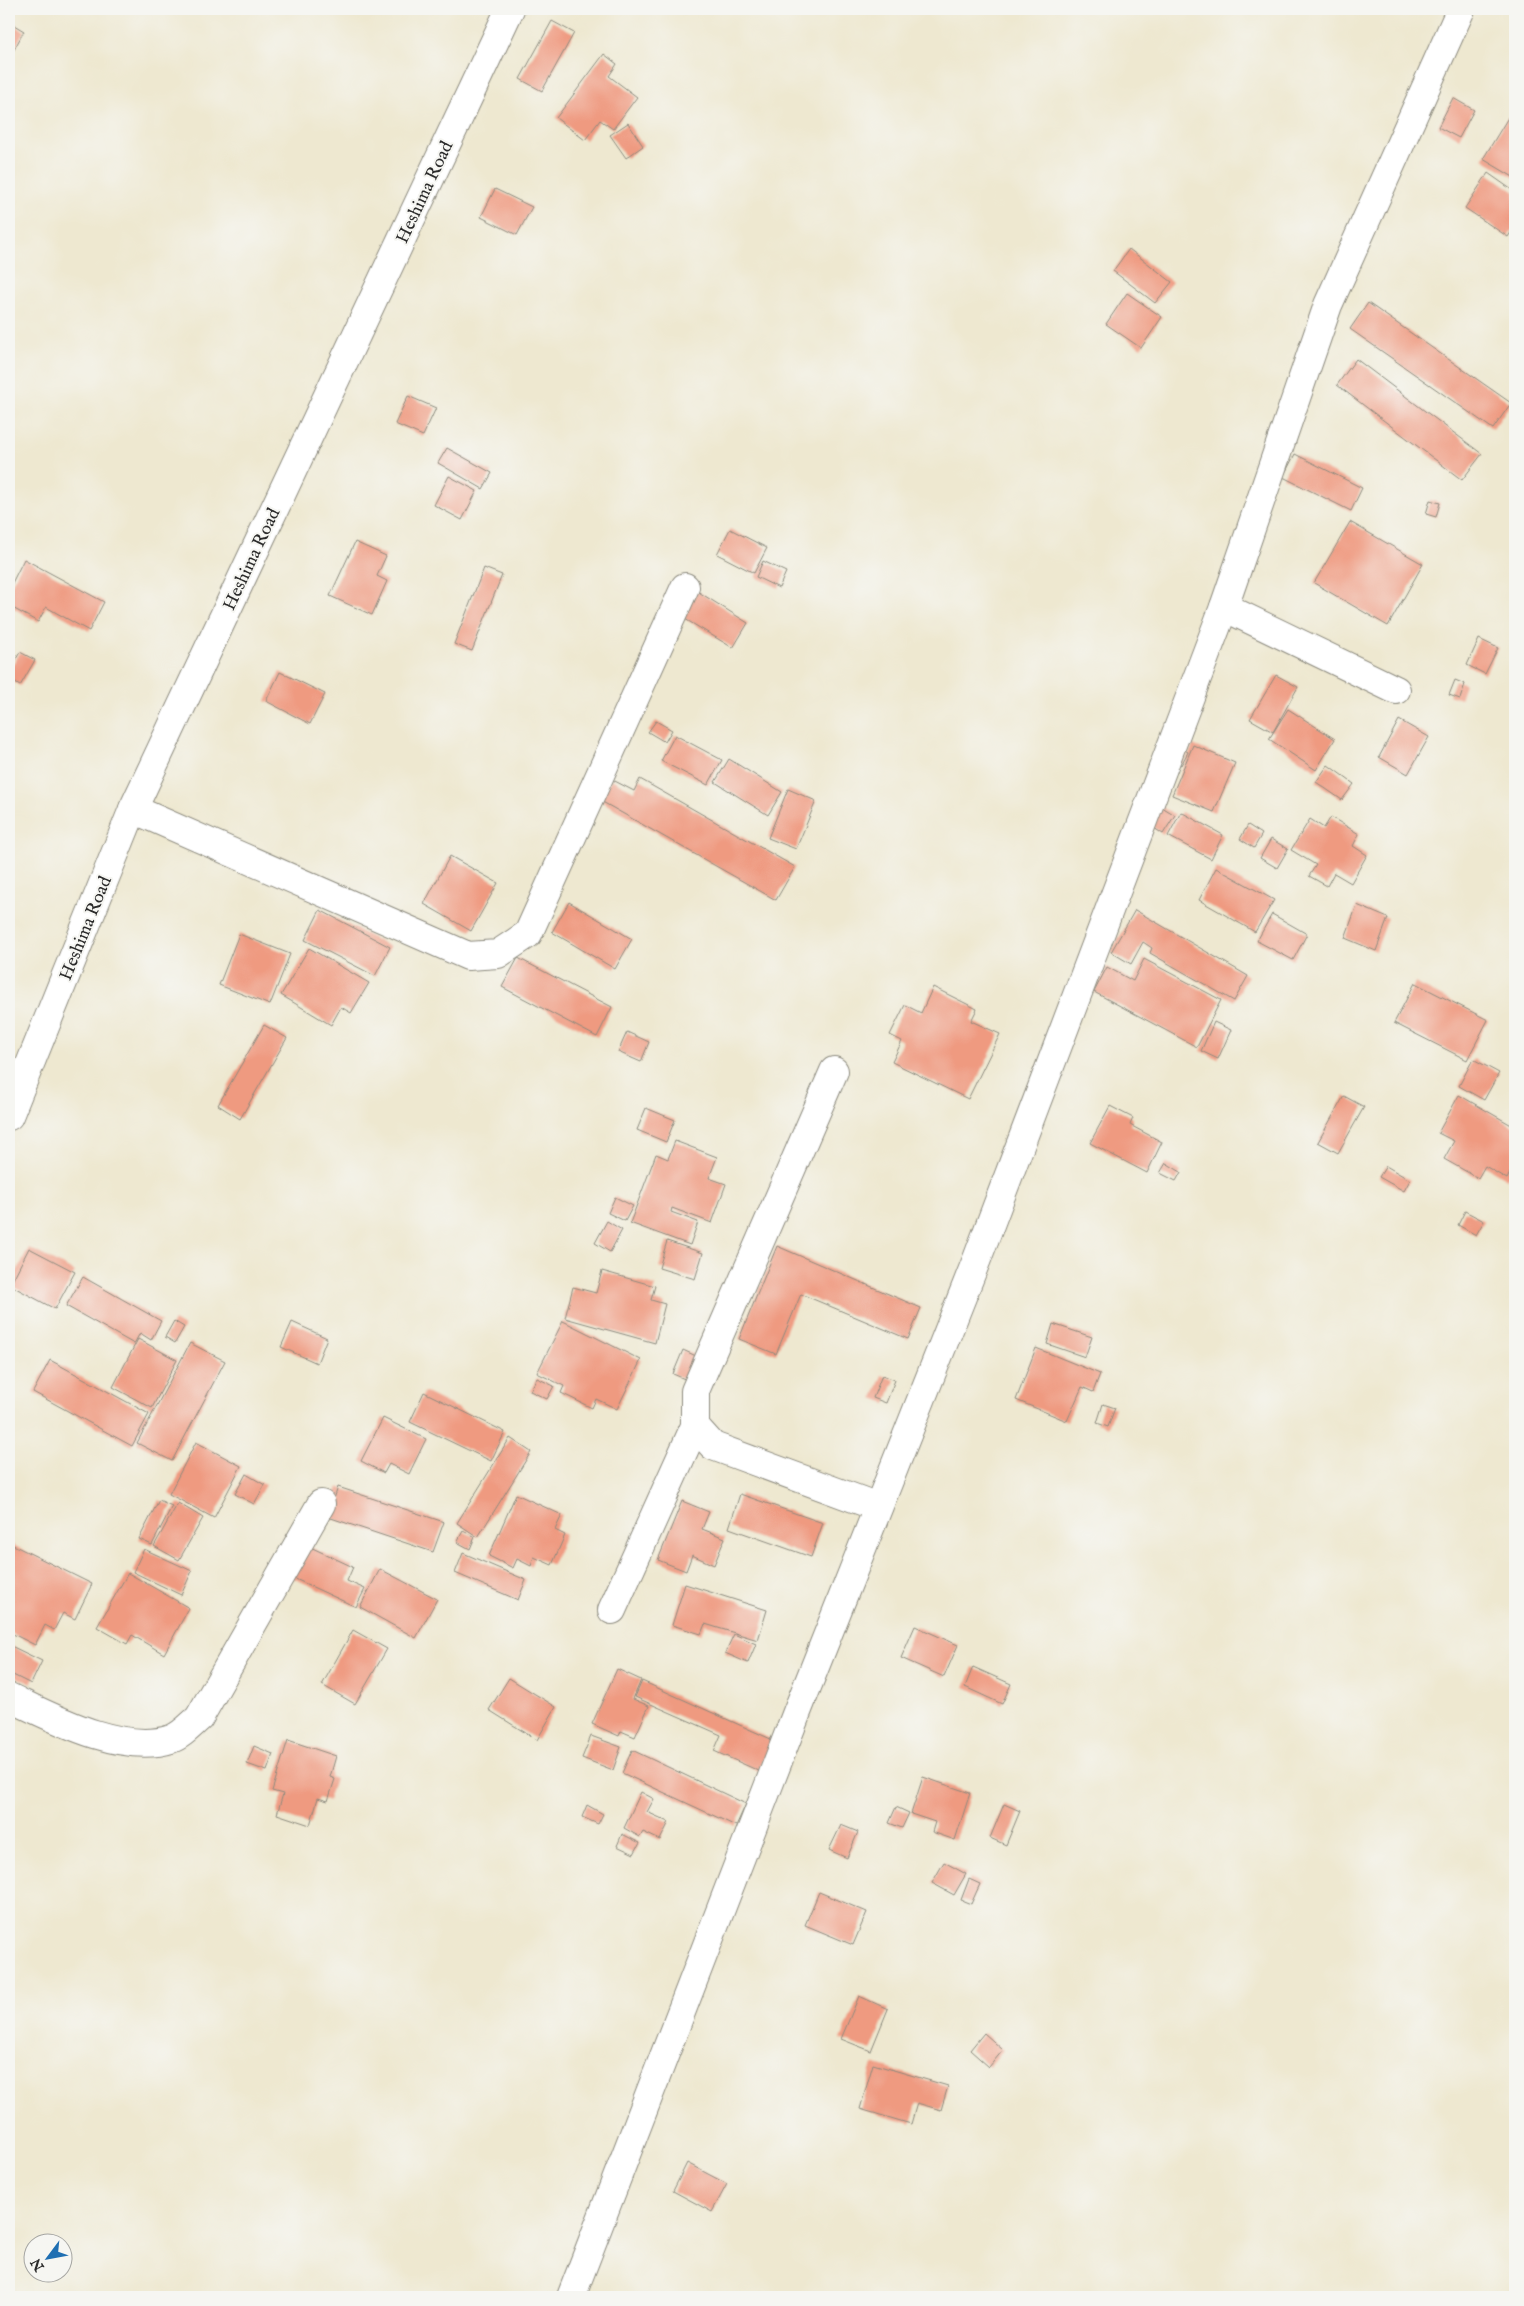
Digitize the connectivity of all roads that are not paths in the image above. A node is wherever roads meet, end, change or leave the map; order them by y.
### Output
1 (510, 9) edge
2 (1461, 9) edge
3 (685, 586) dead end
4 (1224, 607) junction
5 (1396, 690) dead end
6 (133, 809) junction
7 (834, 1071) dead end
8 (9, 1116) edge
9 (695, 1426) junction
10 (321, 1504) dead end
11 (878, 1507) junction
12 (612, 1610) dead end
13 (9, 1697) edge
14 (572, 2297) edge

1 - 6 street, Heshima Road
2 - 4 street
3 - 6 street
4 - 5 street
4 - 11 street
6 - 8 street, Heshima Road
7 - 9 street
9 - 11 street
9 - 12 street
10 - 13 street
11 - 14 street

